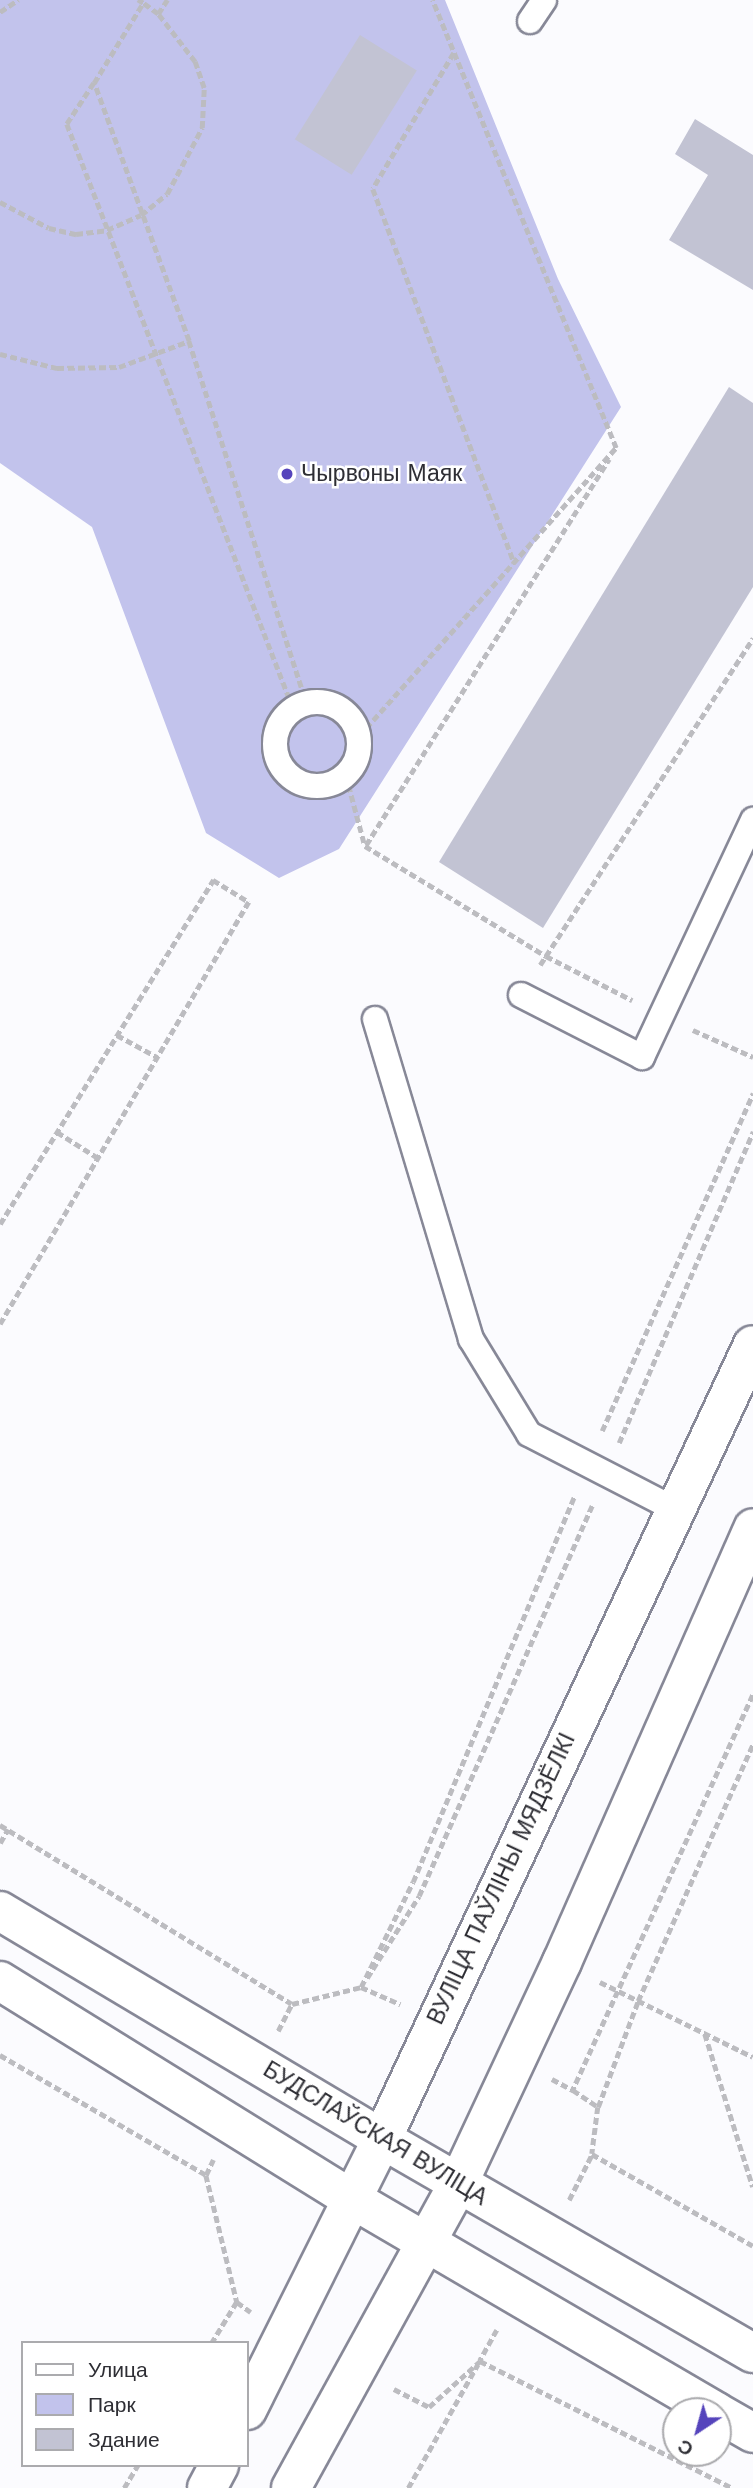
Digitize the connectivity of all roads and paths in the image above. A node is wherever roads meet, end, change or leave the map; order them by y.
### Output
1 (18, 0) edge
2 (167, 0) edge
3 (432, 0) edge
4 (544, 0) edge
5 (140, 2) edge
6 (0, 12) edge
7 (158, 14) junction
8 (530, 21) dead end
9 (454, 53) junction
10 (94, 83) junction
11 (0, 202) edge
12 (141, 215) junction
13 (107, 230) junction
14 (189, 341) junction
15 (0, 354) edge
16 (153, 357) junction
17 (617, 448) junction
18 (514, 563) junction
19 (753, 638) edge
20 (299, 705) junction
21 (359, 736) junction
22 (346, 775) junction
23 (753, 820) edge
24 (365, 846) junction
25 (546, 957) junction
26 (521, 995) joint
27 (661, 1016) junction
28 (375, 1019) dead end
29 (117, 1034) junction
30 (158, 1057) junction
31 (753, 1057) edge
32 (753, 1093) edge
33 (57, 1132) junction
34 (753, 1132) edge
35 (98, 1158) junction
36 (0, 1224) edge
37 (0, 1324) edge
38 (753, 1345) edge
39 (596, 1471) junction
40 (676, 1510) junction
41 (753, 1528) edge
42 (753, 1695) edge
43 (753, 1744) edge
44 (0, 1825) edge
45 (8, 1829) junction
46 (0, 1843) edge
47 (0, 1911) edge
48 (0, 1981) edge
49 (361, 1987) junction
50 (638, 2001) junction
51 (436, 2019) junction
52 (704, 2033) junction
53 (0, 2055) edge
54 (753, 2057) edge
55 (516, 2059) junction
56 (573, 2090) junction
57 (598, 2107) junction
58 (382, 2139) junction
59 (458, 2184) junction
60 (753, 2187) edge
61 (352, 2199) junction
62 (428, 2243) junction
63 (753, 2246) edge
64 (213, 2341) edge
65 (753, 2353) edge
66 (480, 2361) dead end
67 (690, 2397) edge
68 (248, 2408) edge
69 (732, 2422) edge
70 (753, 2434) edge
71 (137, 2467) edge
72 (218, 2467) edge
73 (124, 2488) edge
74 (207, 2488) edge
75 (291, 2488) edge
76 (408, 2488) edge

1 - 6 path
2 - 7 path
3 - 9 path
4 - 8 lane
5 - 7 path
5 - 10 path
7 - 12 path
9 - 17 path
9 - 18 path
10 - 12 path
10 - 13 path
11 - 13 path
12 - 13 path
12 - 14 path
13 - 16 path
14 - 16 path
14 - 20 path
15 - 16 path
16 - 20 path
17 - 18 path
17 - 24 path
18 - 21 path
19 - 25 path
20 - 21 lane
20 - 22 lane
21 - 22 lane
22 - 24 path
23 - 27 lane
24 - 25 path
25 - 26 path
25 - 27 path
26 - 27 lane
27 - 31 path
28 - 39 lane
29 - 30 path
29 - 30 path
29 - 33 path
30 - 35 path
32 - 39 path
33 - 35 path
33 - 36 path
34 - 39 path
35 - 37 path
38 - 40 street, ВУЛІЦА ПАЎЛІНЫ МЯДЗЁЛКІ
39 - 40 lane
39 - 49 path
39 - 49 path
40 - 51 street, ВУЛІЦА ПАЎЛІНЫ МЯДЗЁЛКІ
41 - 55 street
42 - 56 path
43 - 50 path
44 - 45 path
45 - 46 path
45 - 49 path
47 - 58 street, БУДСЛАЎСКАЯ ВУЛІЦА
48 - 61 street
49 - 51 path
50 - 52 path
50 - 57 path
51 - 58 street, ВУЛІЦА ПАЎЛІНЫ МЯДЗЁЛКІ
52 - 54 path
52 - 60 path
53 - 64 path
55 - 56 path
55 - 59 street
56 - 57 path
57 - 63 path
58 - 59 street, БУДСЛАЎСКАЯ ВУЛІЦА
58 - 61 street, ВУЛІЦА ПАЎЛІНЫ МЯДЗЁЛКІ
59 - 62 street
59 - 65 street, БУДСЛАЎСКАЯ ВУЛІЦА
61 - 62 street
61 - 68 street, ВУЛІЦА ПАЎЛІНЫ МЯДЗЁЛКІ
62 - 67 street
62 - 75 street
66 - 76 path
69 - 70 street
71 - 73 path
72 - 74 street

